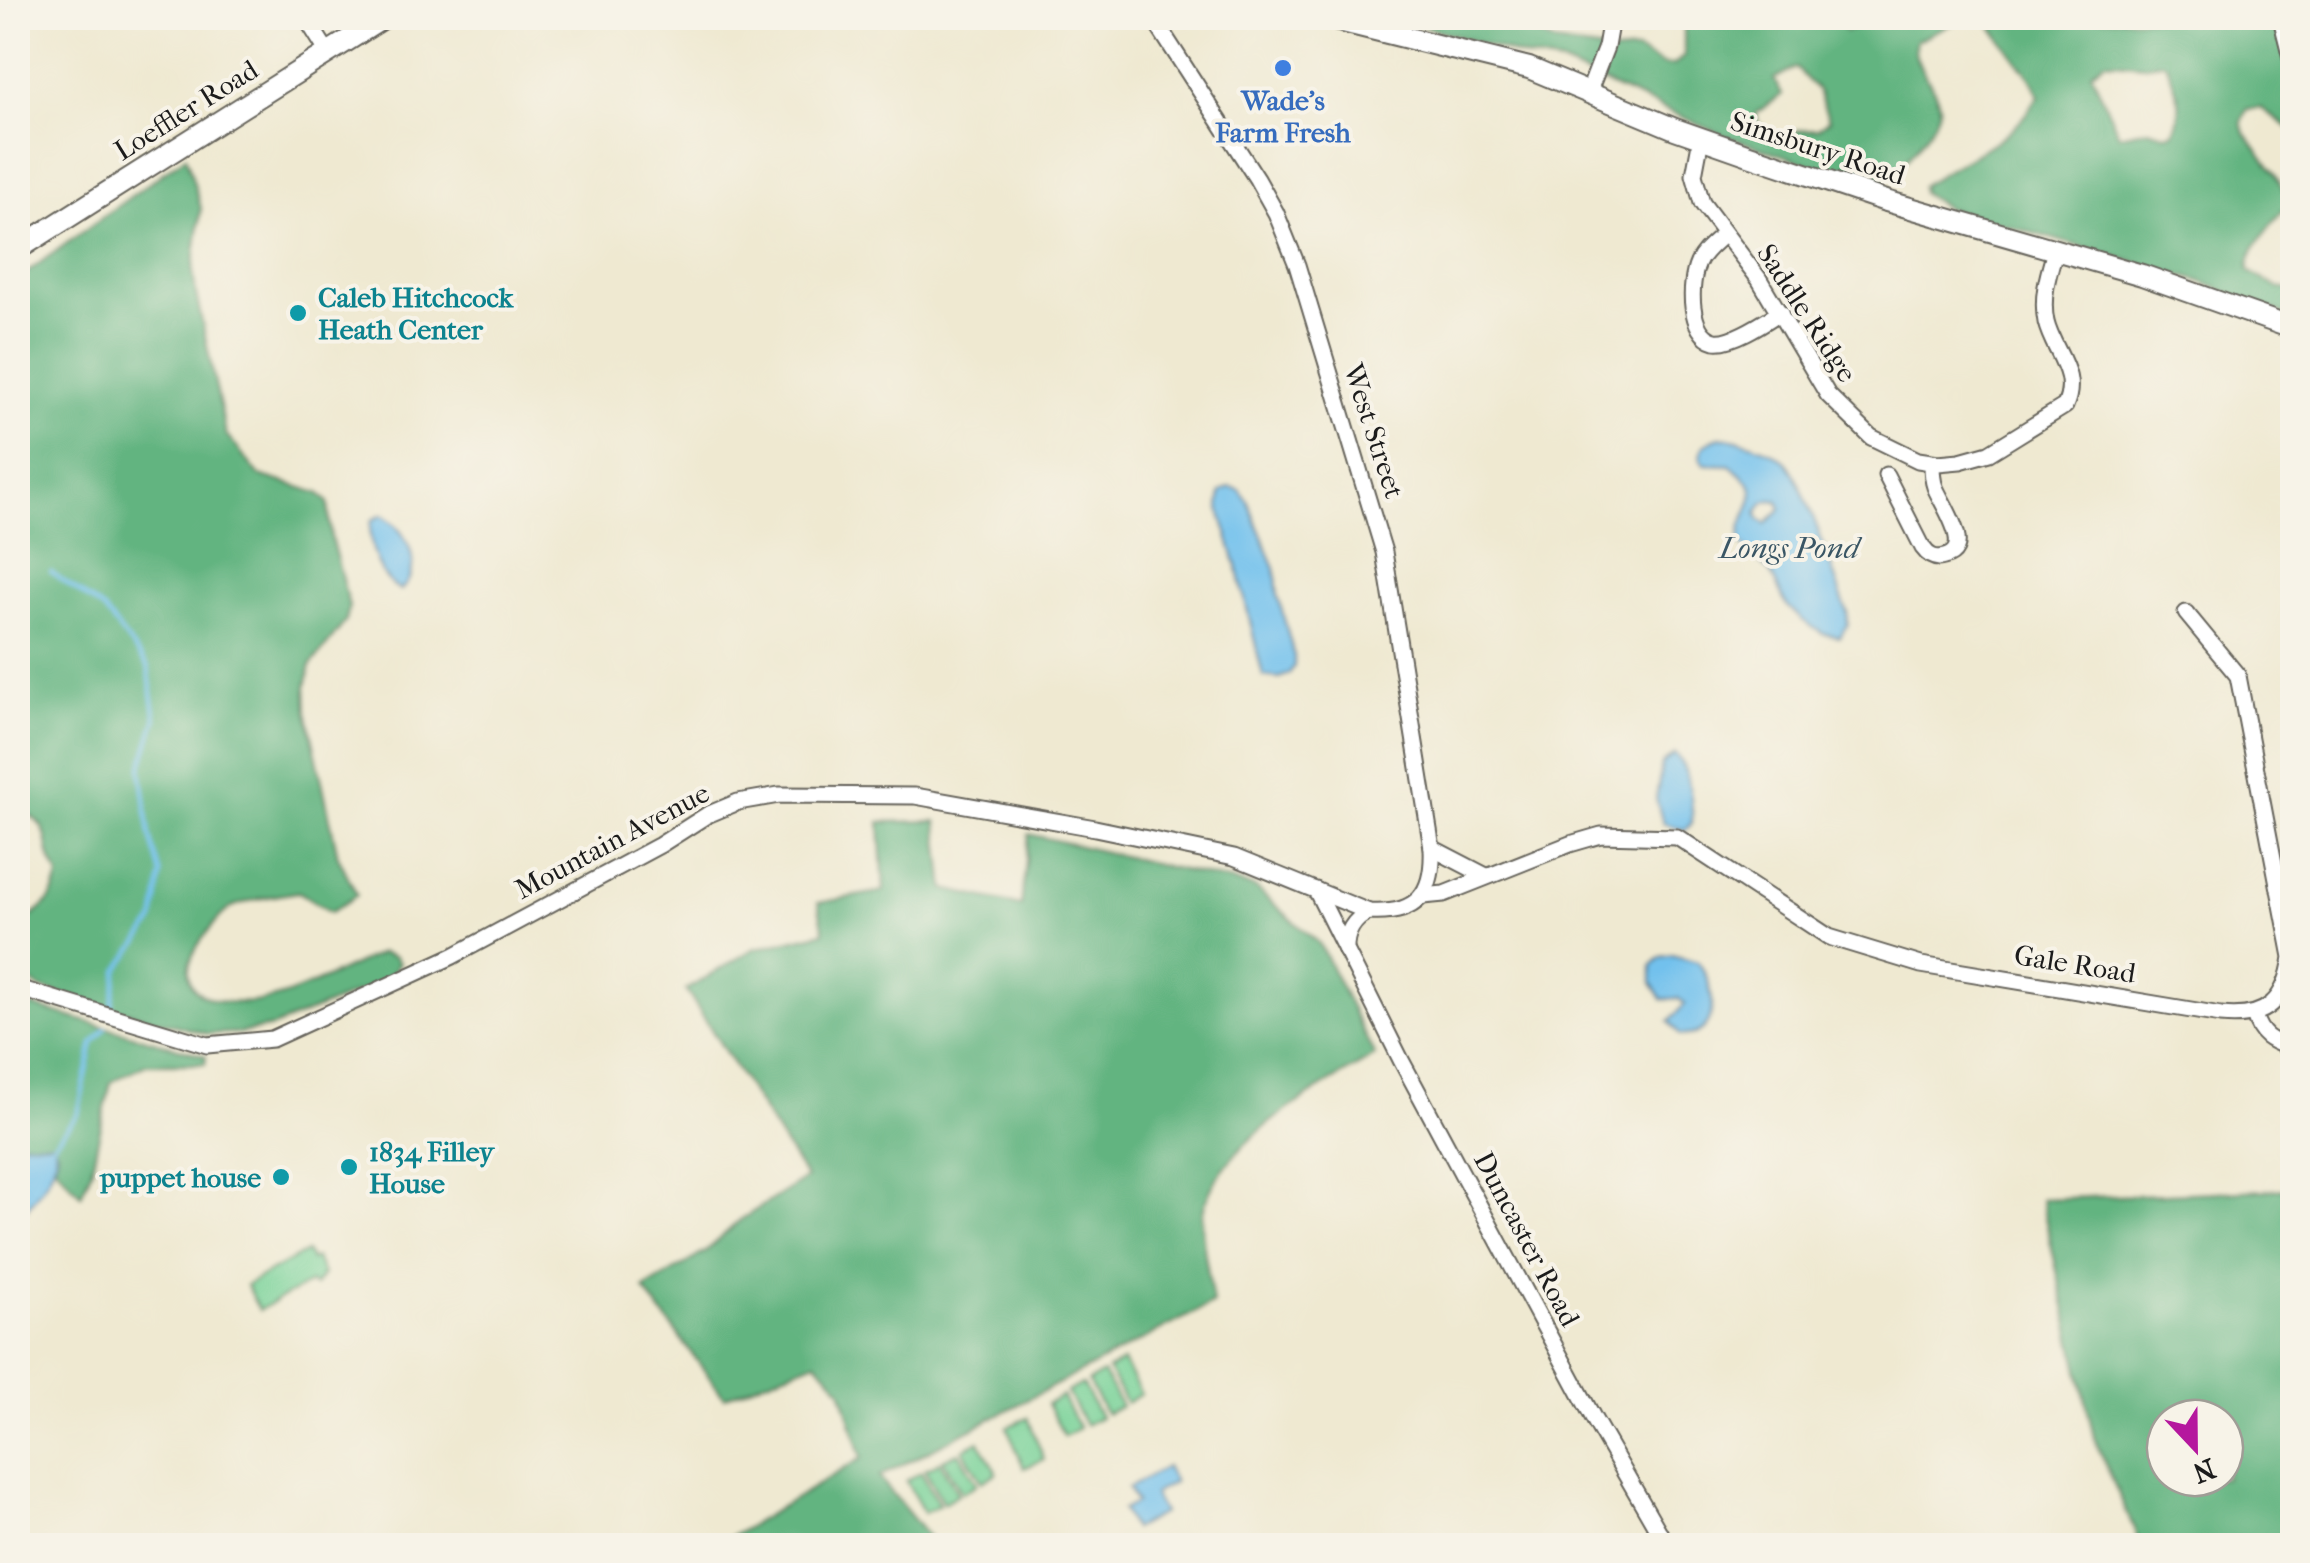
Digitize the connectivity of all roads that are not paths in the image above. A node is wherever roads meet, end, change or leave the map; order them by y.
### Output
1 (306, 18) edge
2 (383, 18) edge
3 (1153, 18) edge
4 (1328, 18) edge
5 (1611, 18) edge
6 (2280, 18) edge
7 (1361, 21) edge
8 (328, 52) junction
9 (2292, 62) edge
10 (1590, 92) junction
11 (1701, 138) junction
12 (1724, 234) junction
13 (18, 249) edge
14 (2055, 251) junction
15 (1780, 312) junction
16 (2292, 328) edge
17 (1932, 463) junction
18 (1886, 475) dead end
19 (2186, 613) dead end
20 (1432, 848) junction
21 (1486, 876) junction
22 (1316, 890) junction
23 (1423, 896) junction
24 (1369, 912) junction
25 (1346, 955) junction
26 (18, 988) edge
27 (2254, 1015) junction
28 (2292, 1050) edge
29 (1667, 1546) edge

1 - 8 street
2 - 8 main road, Loeffler Road
3 - 20 street, West Street
4 - 7 main road, Simsbury Road
5 - 10 street
6 - 9 street
7 - 10 main road, Simsbury Road
8 - 13 main road, Loeffler Road
10 - 11 main road, Simsbury Road
11 - 12 street, Saddle Ridge
11 - 14 main road, Simsbury Road
12 - 15 street, Saddle Ridge
12 - 15 street
14 - 16 main road, Simsbury Road
14 - 17 street, Saddle Ridge
15 - 17 street, Saddle Ridge
17 - 18 street
19 - 27 street
20 - 21 street
20 - 23 street, West Street
21 - 23 street, Gale Road
21 - 27 street, Gale Road
22 - 24 street, Mountain Avenue
22 - 25 street, Duncaster Road
22 - 26 street, Mountain Avenue
23 - 24 street
24 - 25 street
25 - 29 street, Duncaster Road
27 - 28 street

